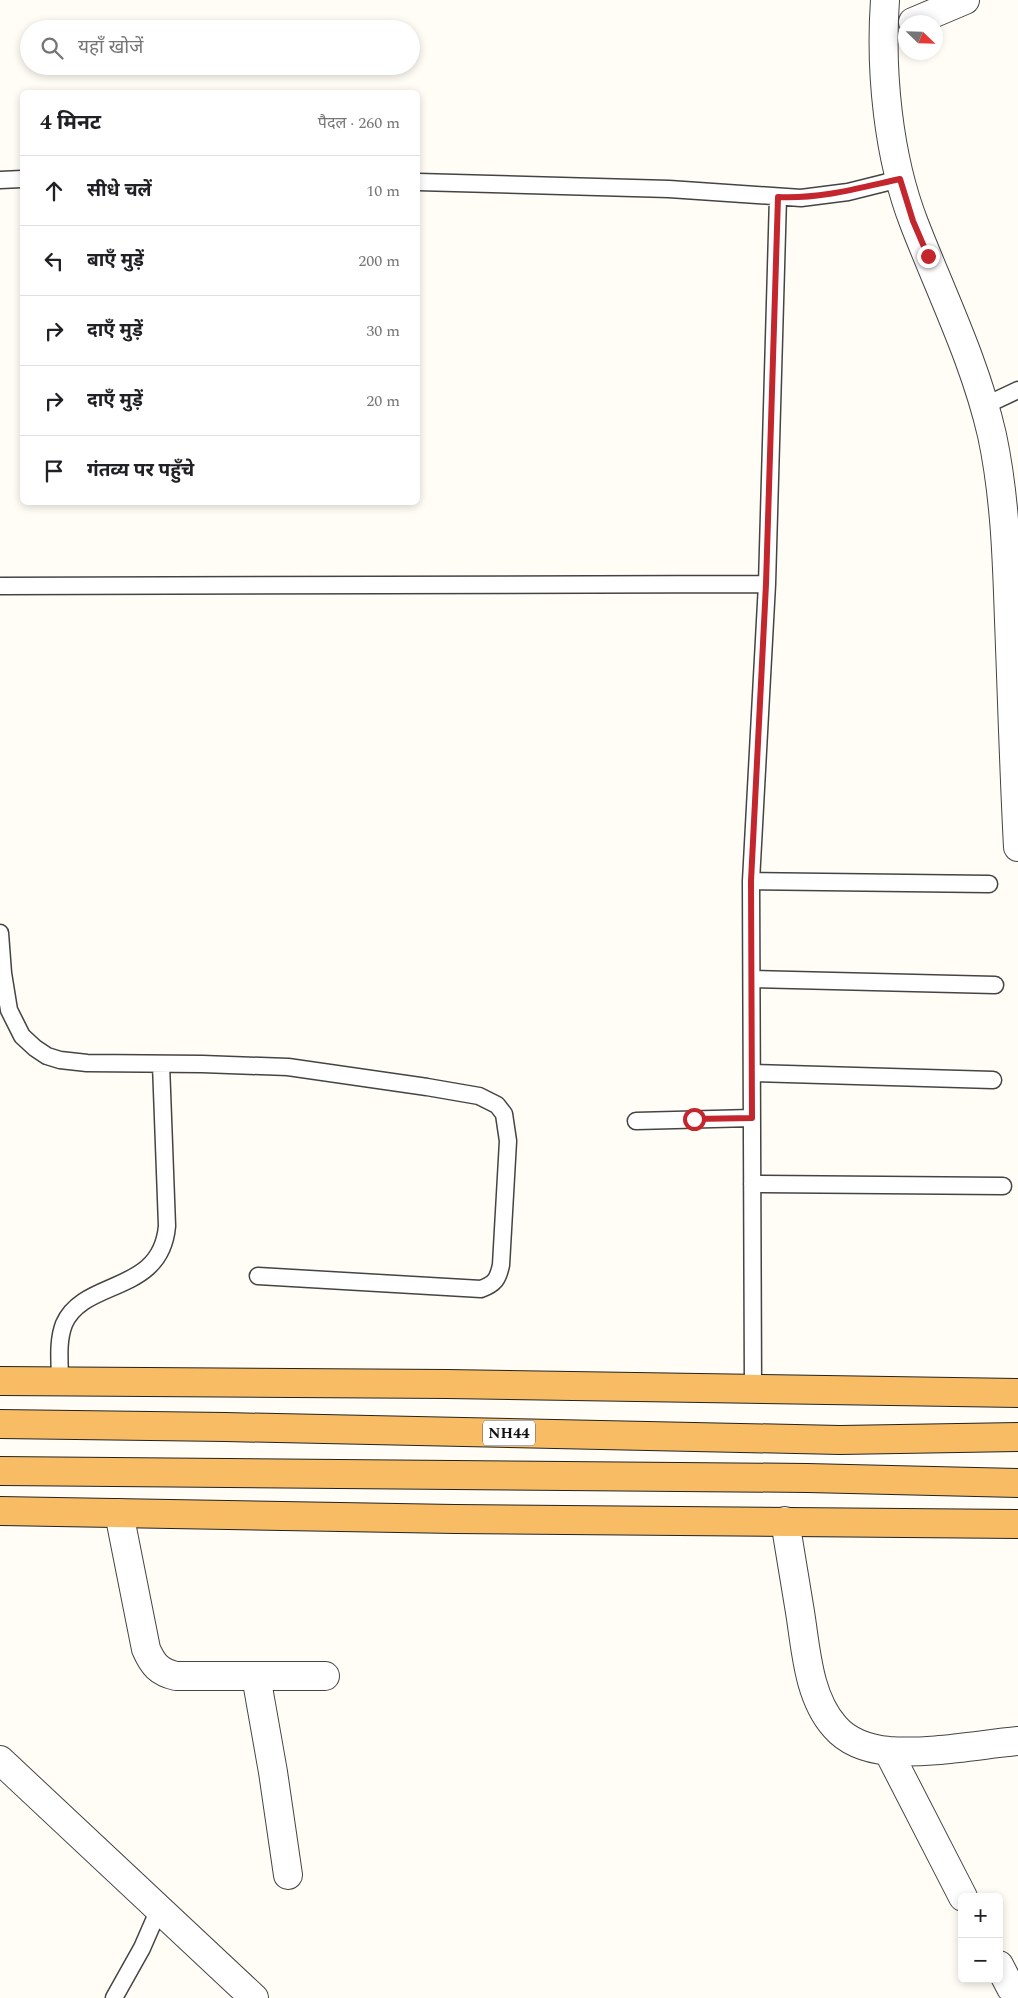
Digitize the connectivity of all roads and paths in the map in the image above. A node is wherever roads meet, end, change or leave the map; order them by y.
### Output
1 (885, 0) edge
2 (964, 0) edge
3 (929, 15) edge
4 (894, 31) edge
5 (20, 179) edge
6 (900, 179) junction
7 (0, 180) edge
8 (420, 182) edge
9 (778, 197) junction
10 (1018, 390) edge
11 (984, 406) junction
12 (766, 584) junction
13 (0, 586) edge
14 (1018, 847) edge
15 (751, 881) junction
16 (989, 884) dead end
17 (0, 933) edge
18 (752, 979) junction
19 (994, 985) dead end
20 (161, 1064) junction
21 (752, 1073) junction
22 (993, 1080) dead end
23 (752, 1118) junction
24 (636, 1121) dead end
25 (752, 1184) junction
26 (1003, 1186) dead end
27 (258, 1276) dead end
28 (0, 1381) edge
29 (60, 1381) junction
30 (753, 1388) junction
31 (1018, 1393) edge
32 (0, 1424) edge
33 (1018, 1437) edge
34 (0, 1471) edge
35 (1018, 1483) edge
36 (0, 1511) edge
37 (119, 1513) junction
38 (785, 1521) junction
39 (1018, 1524) edge
40 (256, 1676) junction
41 (325, 1676) dead end
42 (1018, 1741) edge
43 (888, 1750) junction
44 (0, 1760) edge
45 (288, 1875) dead end
46 (961, 1893) edge
47 (159, 1909) junction
48 (114, 1998) edge
49 (254, 1998) edge

1 - 4 street
2 - 3 street
4 - 6 street
5 - 7 lane
6 - 9 lane
6 - 11 street
8 - 9 lane
9 - 12 lane
10 - 11 lane
11 - 14 street
12 - 13 lane
12 - 15 lane
15 - 16 lane
15 - 18 lane
17 - 20 lane
18 - 19 lane
18 - 21 lane
20 - 27 lane
20 - 29 lane
21 - 22 lane
21 - 23 lane
23 - 24 lane
23 - 25 lane
25 - 26 lane
25 - 30 lane
28 - 29 highway
29 - 30 highway
30 - 31 highway
32 - 33 highway, NH44
34 - 35 highway
36 - 37 highway
37 - 38 highway
37 - 40 street
38 - 39 highway
38 - 43 street
40 - 41 street
40 - 45 street
42 - 43 street
43 - 46 street
44 - 47 street
47 - 48 lane
47 - 49 street

